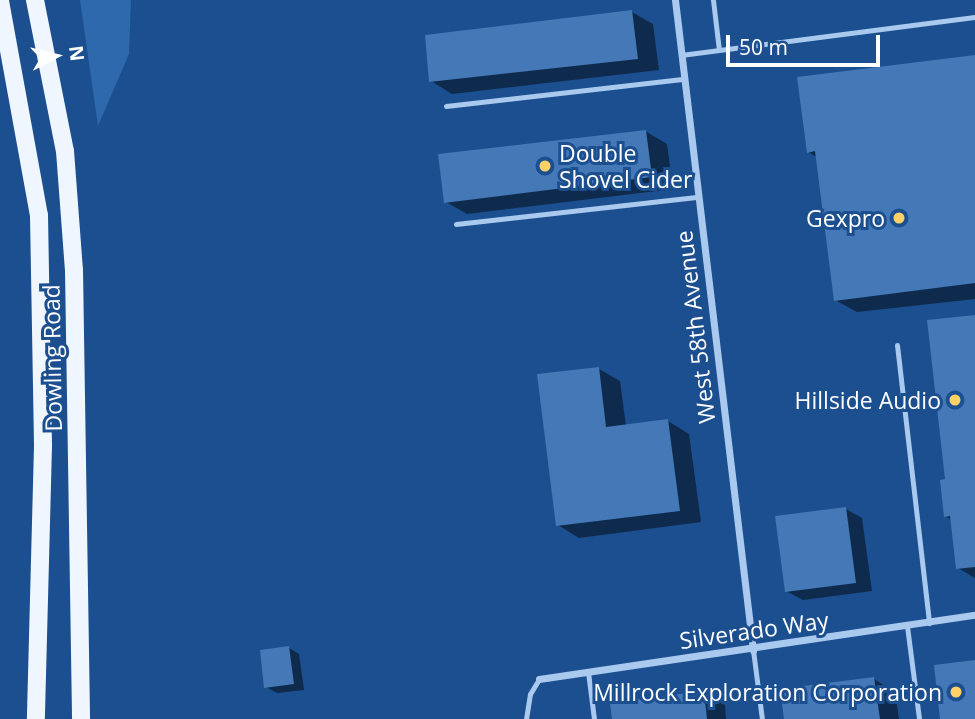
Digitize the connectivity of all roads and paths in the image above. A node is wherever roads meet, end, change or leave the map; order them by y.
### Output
1 (35, 0) edge
2 (675, 0) edge
3 (713, 0) edge
4 (0, 1) edge
5 (975, 17) edge
6 (719, 50) junction
7 (681, 55) junction
8 (684, 79) junction
9 (446, 106) dead end
10 (698, 197) junction
11 (456, 224) dead end
12 (897, 345) dead end
13 (975, 615) edge
14 (929, 623) junction
15 (907, 626) junction
16 (753, 650) junction
17 (588, 672) junction
18 (539, 679) joint
19 (36, 719) edge
20 (81, 719) edge
21 (526, 719) edge
22 (594, 719) edge
23 (762, 719) edge
24 (919, 719) edge

1 - 20 main road, Dowling Road
2 - 7 street, West 58th Avenue
3 - 6 lane
4 - 19 main road, Dowling Road
5 - 6 lane
6 - 7 lane
7 - 8 street, West 58th Avenue
8 - 9 lane
8 - 10 street, West 58th Avenue
10 - 11 lane
10 - 16 street, West 58th Avenue
12 - 14 lane
13 - 14 street, Silverado Way
14 - 15 street, Silverado Way
15 - 16 street, Silverado Way
15 - 24 lane
16 - 17 street, Silverado Way
16 - 23 lane
17 - 18 street, Silverado Way
17 - 22 lane
18 - 21 lane

